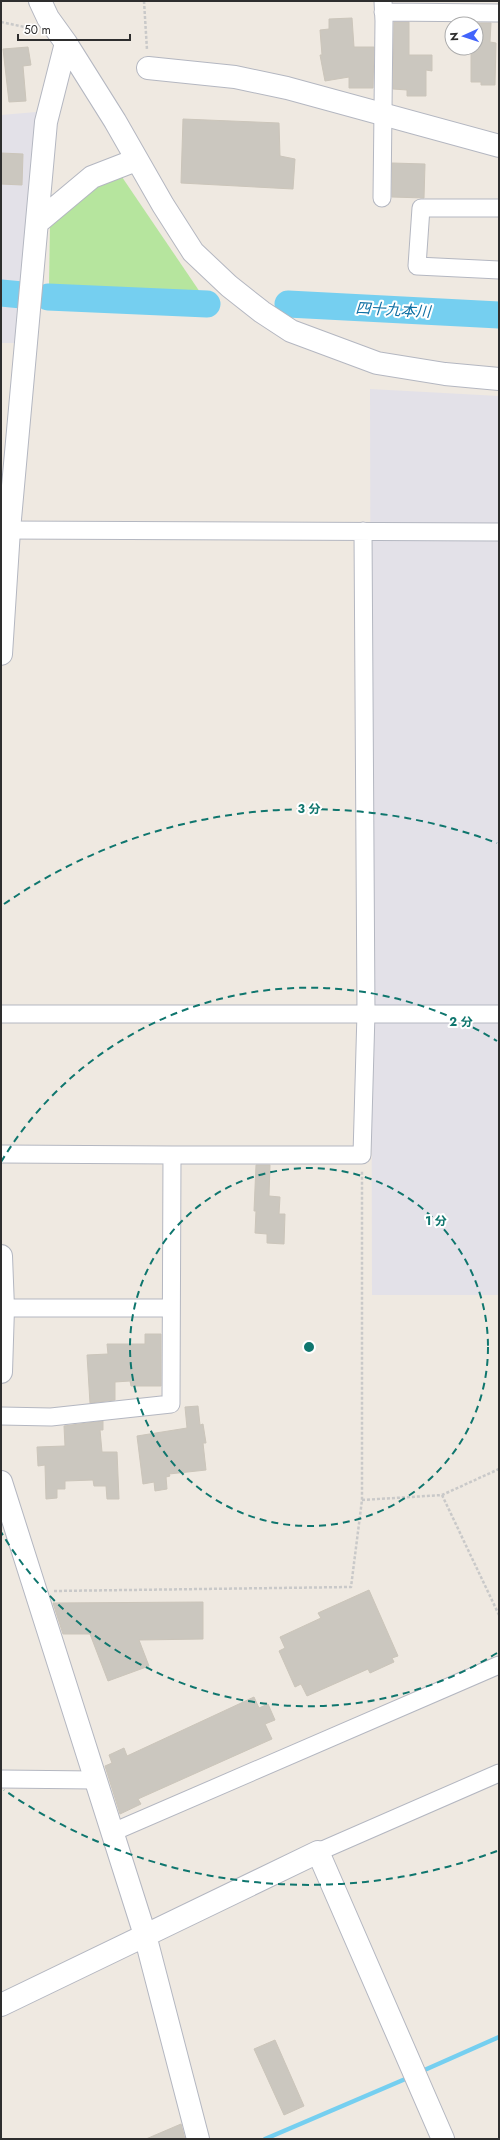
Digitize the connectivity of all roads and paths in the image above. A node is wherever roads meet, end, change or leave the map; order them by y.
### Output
1 (40, 1) edge
2 (144, 1) edge
3 (383, 6) edge
4 (499, 13) edge
5 (1, 22) edge
6 (63, 38) junction
7 (148, 68) joint
8 (384, 114) junction
9 (499, 146) edge
10 (136, 160) junction
11 (382, 198) dead end
12 (499, 208) edge
13 (37, 223) junction
14 (499, 270) edge
15 (499, 379) edge
16 (5, 530) edge
17 (363, 531) junction
18 (499, 532) edge
19 (1, 654) edge
20 (366, 1013) junction
21 (1, 1014) edge
22 (499, 1014) edge
23 (1, 1154) edge
24 (172, 1155) junction
25 (362, 1155) junction
26 (1, 1256) edge
27 (2, 1308) edge
28 (171, 1308) junction
29 (1, 1372) edge
30 (1, 1416) edge
31 (499, 1469) edge
32 (1, 1482) edge
33 (442, 1495) junction
34 (362, 1500) junction
35 (37, 1592) junction
36 (499, 1615) edge
37 (499, 1665) edge
38 (499, 1773) edge
39 (1, 1779) edge
40 (94, 1780) junction
41 (113, 1832) junction
42 (318, 1852) junction
43 (145, 1935) junction
44 (1, 2005) edge
45 (198, 2139) edge
46 (443, 2139) edge

1 - 6 street
2 - 7 path
3 - 4 street
3 - 8 street
5 - 6 path
6 - 10 street
6 - 13 street
7 - 8 street
8 - 9 street
8 - 11 street
10 - 13 street
10 - 15 street
12 - 14 street
13 - 16 street
16 - 17 street
16 - 19 street
17 - 18 street
17 - 20 street
20 - 21 street
20 - 22 street
20 - 25 street
23 - 24 street
24 - 25 street
24 - 28 street
25 - 34 path
26 - 27 street
27 - 28 street
27 - 29 street
28 - 30 street
31 - 33 path
32 - 35 street
33 - 34 path
33 - 36 path
34 - 35 path
35 - 40 street
37 - 41 street
38 - 42 street
39 - 40 street
40 - 41 street
41 - 43 street
42 - 43 street
42 - 46 street
43 - 44 street
43 - 45 street

